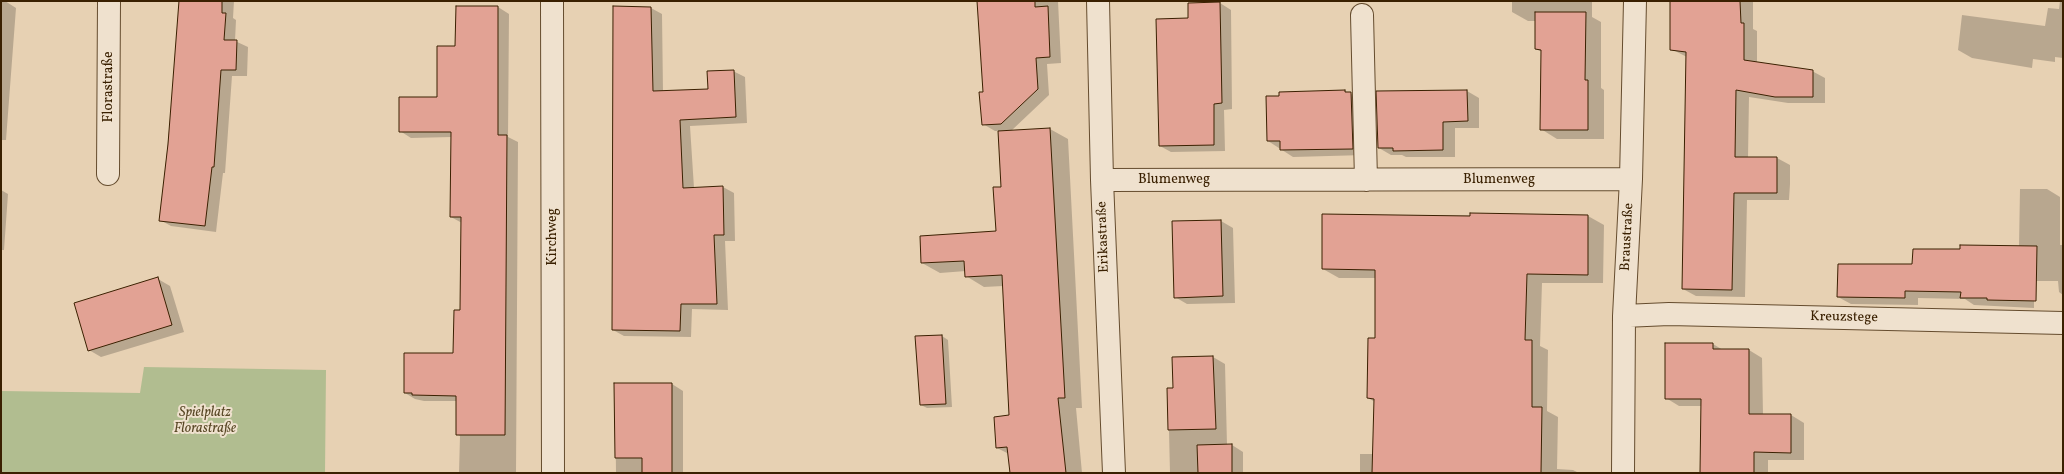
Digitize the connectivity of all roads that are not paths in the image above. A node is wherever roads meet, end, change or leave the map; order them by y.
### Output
1 (109, 1) edge
2 (552, 1) edge
3 (1098, 1) edge
4 (1635, 1) edge
5 (1362, 15) dead end
6 (108, 174) dead end
7 (1631, 179) junction
8 (1102, 180) junction
9 (1366, 180) junction
10 (1624, 316) junction
11 (2063, 323) edge
12 (553, 473) edge
13 (1114, 473) edge
14 (1623, 473) edge

1 - 6 street, Florastraße
2 - 12 street, Kirchweg
3 - 8 street, Erikastraße
4 - 7 street, Braustraße
5 - 9 street
7 - 9 street, Blumenweg
7 - 10 street, Braustraße
8 - 9 street, Blumenweg
8 - 13 street, Erikastraße
10 - 11 street, Kreuzstege
10 - 14 street, Braustraße

